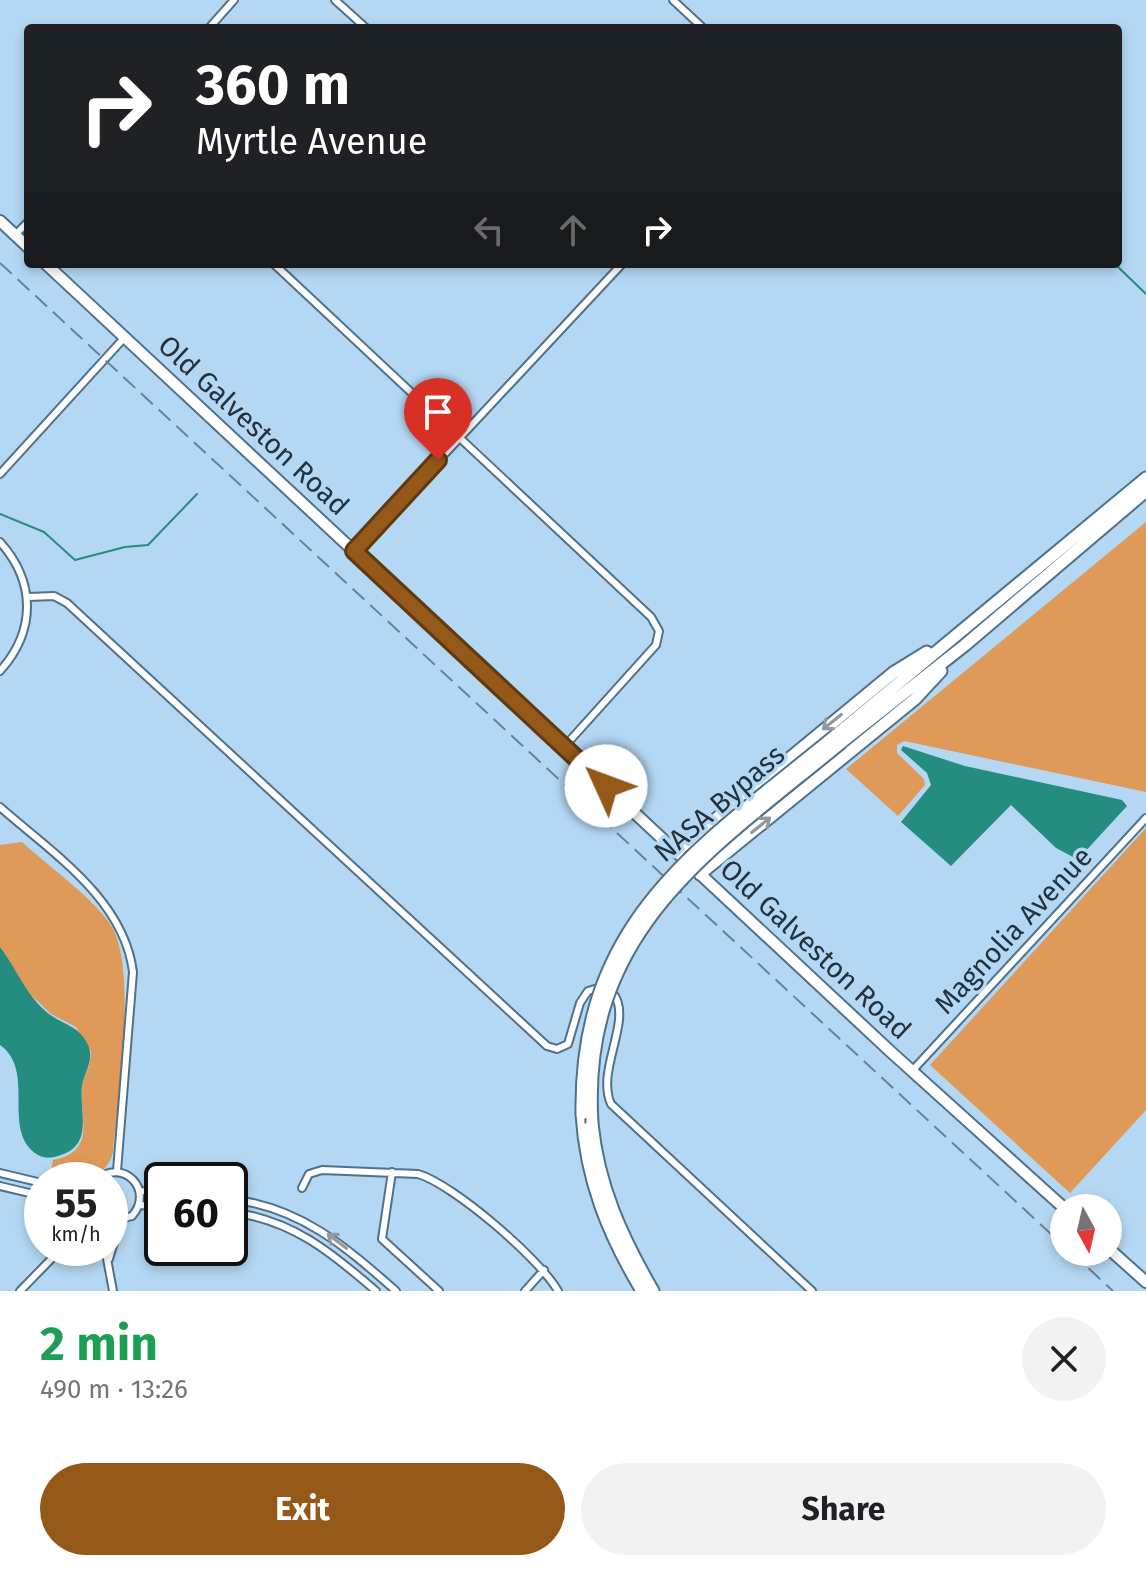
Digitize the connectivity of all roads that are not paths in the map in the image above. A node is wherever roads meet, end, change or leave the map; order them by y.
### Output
1 (234, 0) edge
2 (335, 0) edge
3 (673, 0) edge
4 (213, 24) edge
5 (362, 24) edge
6 (699, 24) edge
7 (0, 221) edge
8 (24, 226) edge
9 (15, 235) junction
10 (24, 243) edge
11 (50, 268) edge
12 (278, 268) edge
13 (618, 268) edge
14 (125, 337) junction
15 (458, 437) junction
16 (0, 474) edge
17 (1146, 478) edge
18 (1146, 491) edge
19 (0, 542) edge
20 (354, 551) junction
21 (28, 597) junction
22 (962, 631) junction
23 (965, 645) junction
24 (0, 671) edge
25 (839, 739) junction
26 (564, 747) junction
27 (760, 781) junction
28 (786, 806) junction
29 (0, 807) edge
30 (1146, 818) edge
31 (676, 852) junction
32 (700, 874) junction
33 (912, 1072) junction
34 (118, 1162) edge
35 (392, 1172) junction
36 (0, 1173) edge
37 (128, 1176) edge
38 (24, 1179) edge
39 (0, 1186) edge
40 (302, 1188) dead end
41 (141, 1191) junction
42 (144, 1191) edge
43 (24, 1192) edge
44 (1050, 1195) edge
45 (248, 1202) edge
46 (140, 1205) junction
47 (144, 1205) edge
48 (248, 1215) edge
49 (128, 1218) edge
50 (1122, 1261) edge
51 (44, 1266) edge
52 (110, 1266) edge
53 (544, 1270) junction
54 (1146, 1282) edge
55 (437, 1290) edge
56 (20, 1291) edge
57 (113, 1291) edge
58 (376, 1291) edge
59 (396, 1291) edge
60 (525, 1291) edge
61 (558, 1291) edge
62 (642, 1291) edge
63 (653, 1291) edge
64 (812, 1291) edge

1 - 4 street
2 - 5 street
3 - 6 street
7 - 9 main road
8 - 9 street
9 - 10 main road
11 - 14 main road, Old Galveston Road
12 - 15 street
13 - 15 street
14 - 16 street
14 - 20 main road, Old Galveston Road
15 - 20 street
15 - 26 street
17 - 22 highway, NASA Bypass
18 - 23 highway, NASA Bypass
19 - 21 street
20 - 26 main road, Old Galveston Road
21 - 24 street
21 - 64 street
22 - 25 highway, NASA Bypass
22 -> 27 highway
23 - 25 highway, NASA Bypass
23 - 28 highway
25 - 62 highway, NASA Bypass, bridge
25 - 63 highway, NASA Bypass, bridge
26 - 31 main road, Old Galveston Road
27 - 28 highway
27 - 31 highway
32 -> 28 highway
29 - 34 street
30 - 33 street, Magnolia Avenue
31 - 32 main road, Old Galveston Road
32 - 33 main road, Old Galveston Road
33 - 44 main road, Old Galveston Road
35 - 40 street
35 - 53 street
35 - 55 street
36 - 38 street
37 - 41 street
39 - 43 street
41 - 42 street
41 - 46 street
59 -> 45 street
46 - 47 street
46 - 49 street
48 - 58 street
50 - 54 main road
51 - 56 street
52 - 57 street
53 - 60 street
53 - 61 street

